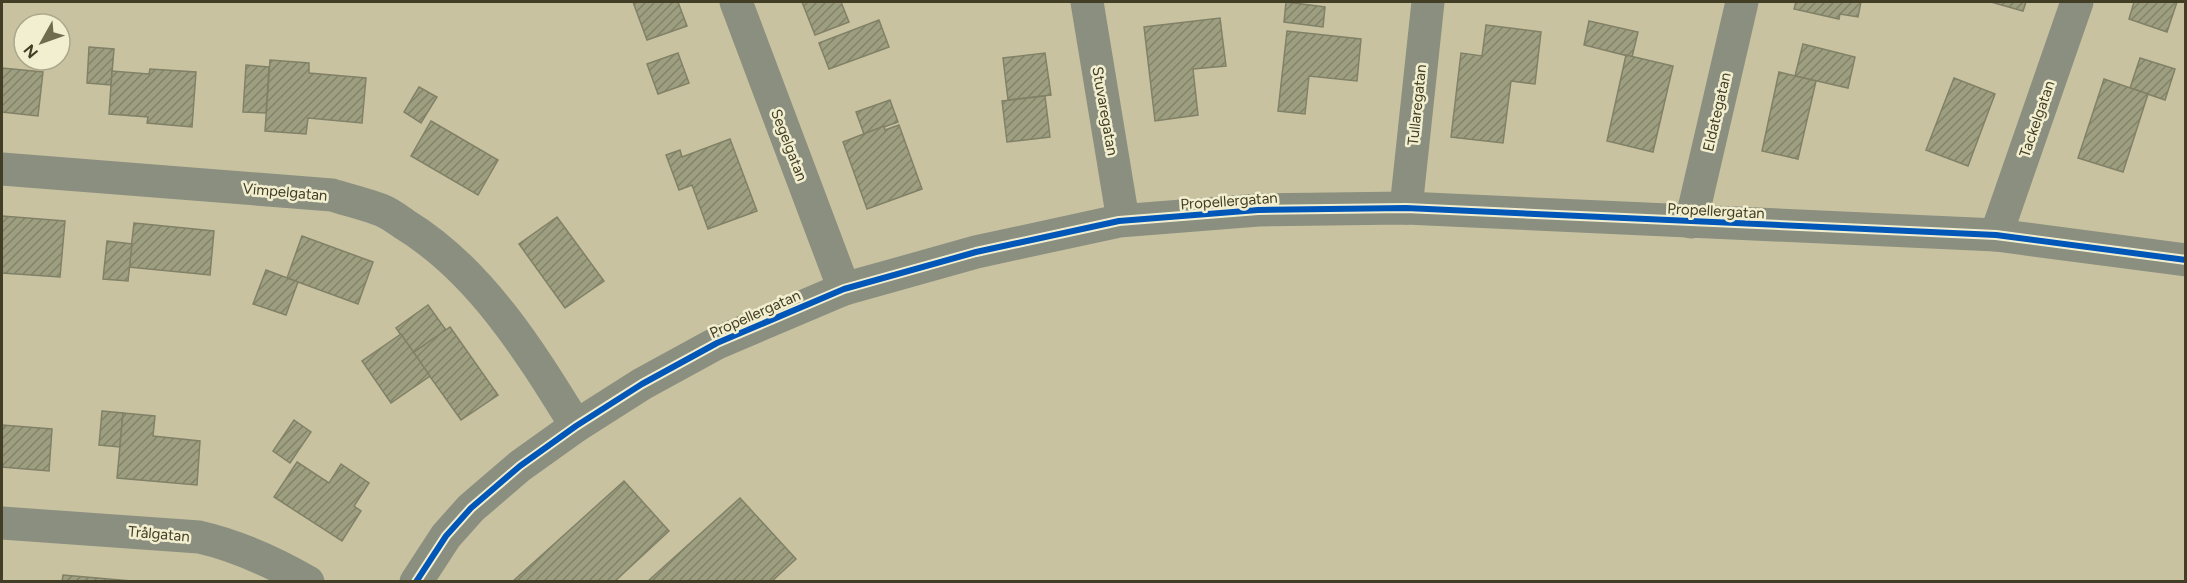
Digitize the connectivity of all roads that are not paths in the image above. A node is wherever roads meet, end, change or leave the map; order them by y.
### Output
1 (736, 2) edge
2 (1087, 2) edge
3 (1428, 2) edge
4 (1742, 2) edge
5 (2077, 2) edge
6 (2, 169) edge
7 (1406, 208) junction
8 (1123, 220) junction
9 (1691, 222) junction
10 (1996, 236) junction
11 (2186, 260) edge
12 (844, 289) junction
13 (576, 426) junction
14 (2, 523) edge
15 (308, 582) edge
16 (416, 582) edge

1 - 12 street, Segelgatan
2 - 8 street, Stuvaregatan
3 - 7 street, Tullaregatan
4 - 9 street, Eldategatan
5 - 10 street, Tackelgatan
6 - 13 street, Vimpelgatan
7 - 8 street, Propellergatan
7 - 9 street, Propellergatan
8 - 12 street, Propellergatan
9 - 10 street, Propellergatan
10 - 11 street, Propellergatan
12 - 13 street, Propellergatan
13 - 16 street, Propellergatan
14 - 15 street, Trålgatan

